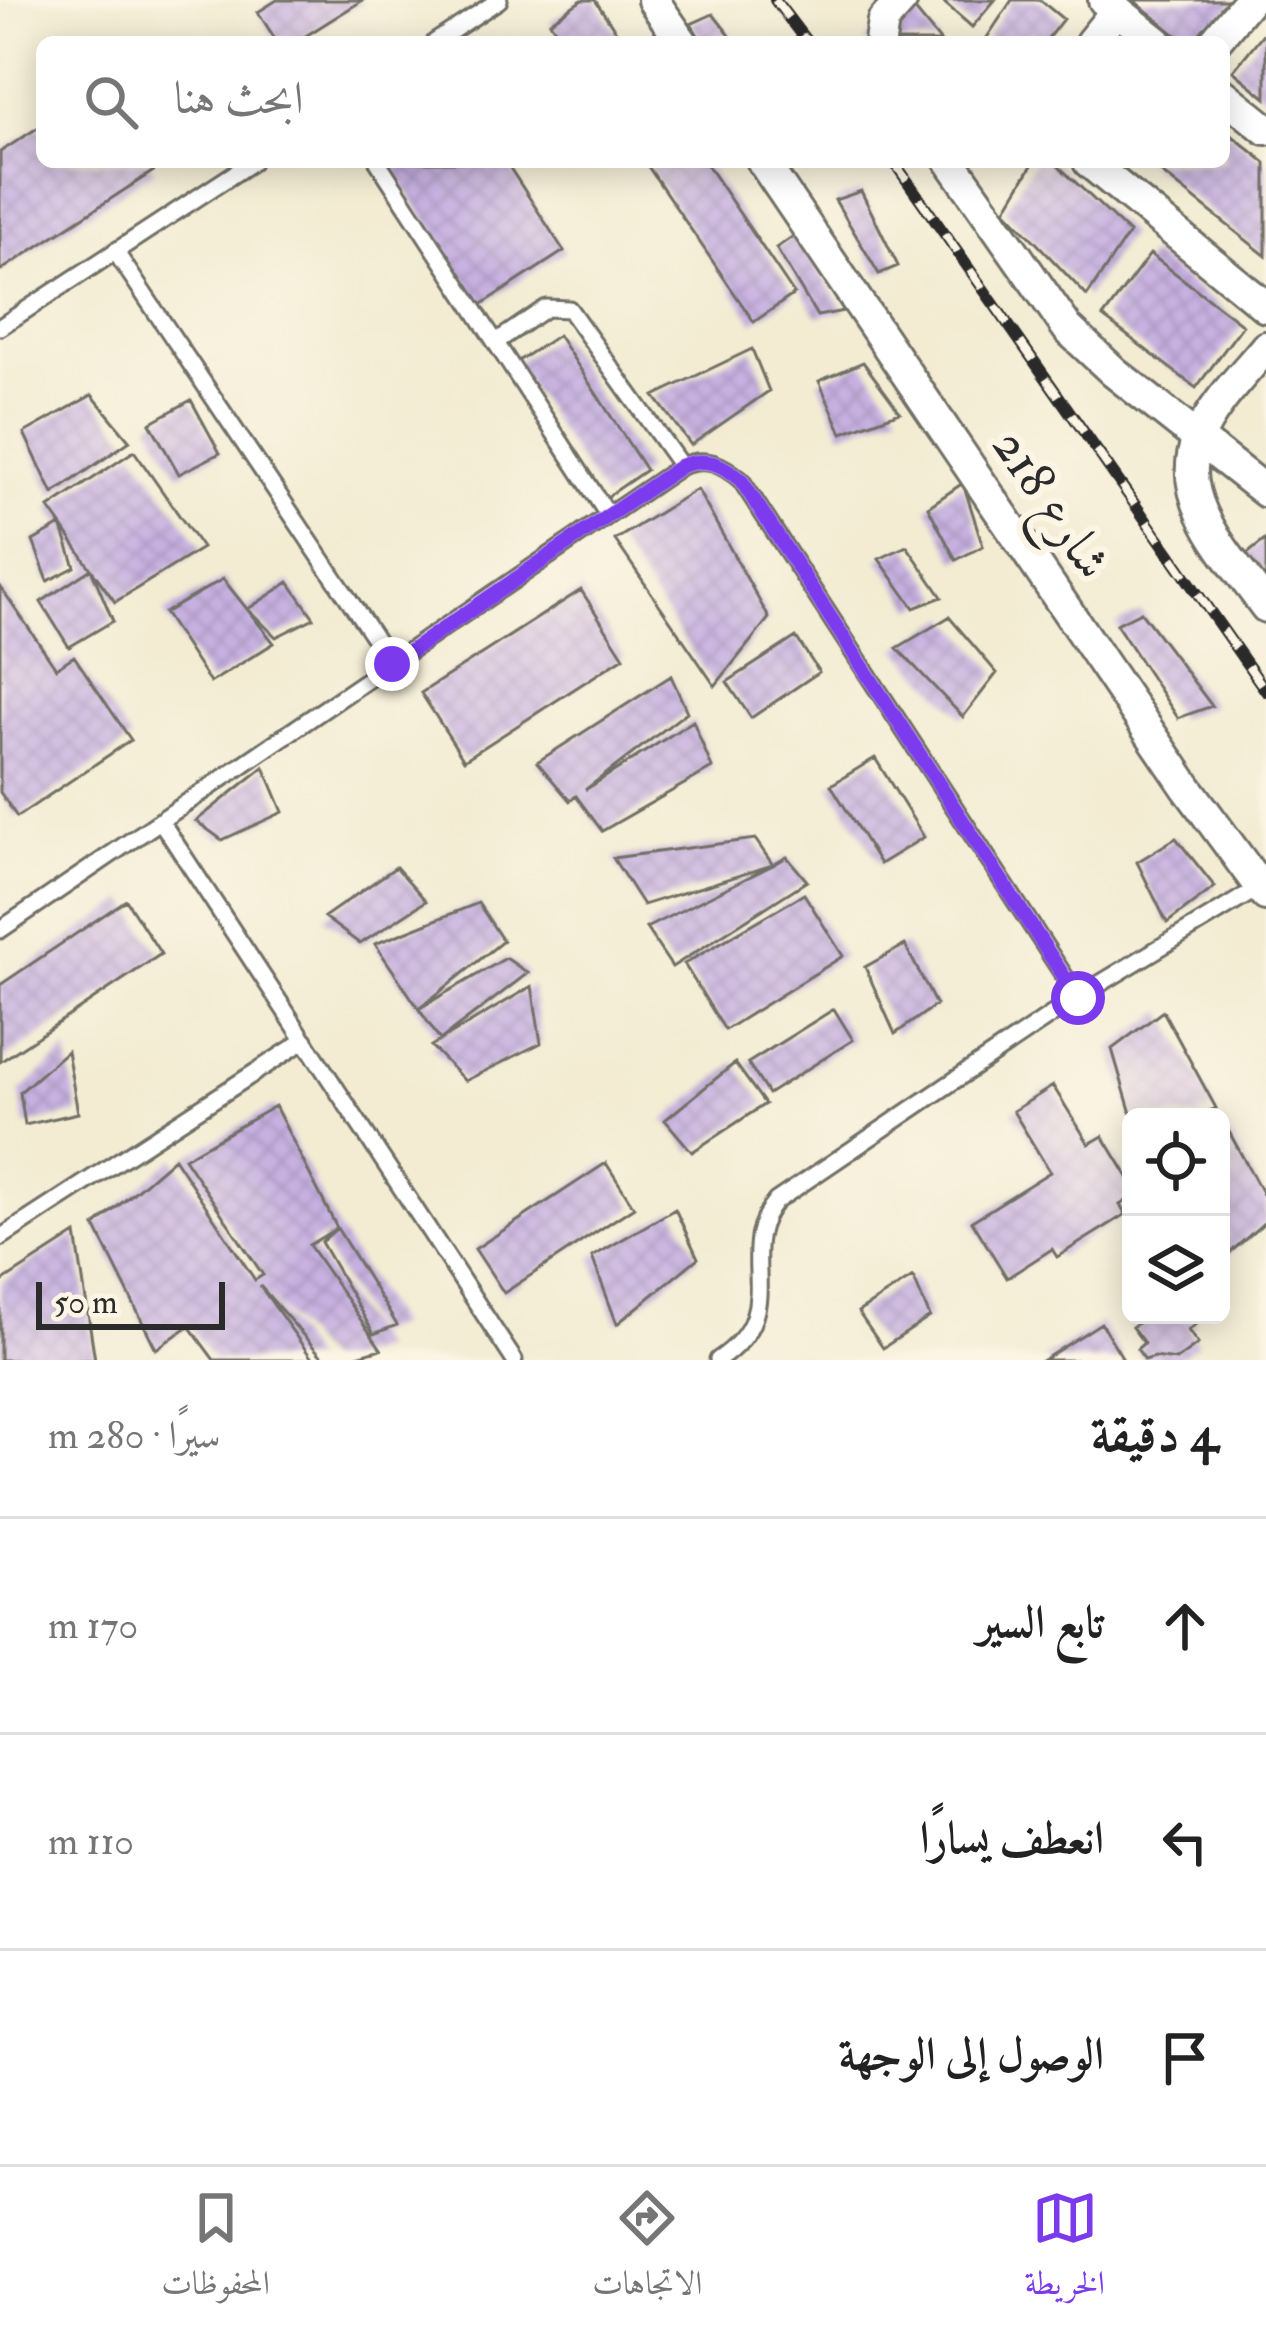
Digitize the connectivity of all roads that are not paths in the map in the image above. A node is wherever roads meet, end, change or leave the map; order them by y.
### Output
1 (499, 0) edge
2 (653, 0) edge
3 (902, 0) edge
4 (1250, 0) edge
5 (1110, 5) edge
6 (444, 36) edge
7 (678, 36) edge
8 (881, 36) edge
9 (1093, 36) edge
10 (1149, 36) edge
11 (1219, 36) edge
12 (1230, 100) edge
13 (1266, 129) edge
14 (243, 168) edge
15 (382, 168) edge
16 (768, 168) edge
17 (1095, 168) edge
18 (959, 175) edge
19 (115, 251) junction
20 (1266, 307) edge
21 (0, 327) edge
22 (496, 342) junction
23 (1266, 347) edge
24 (1198, 437) junction
25 (681, 466) junction
26 (1266, 492) edge
27 (608, 515) junction
28 (1266, 607) edge
29 (392, 664) junction
30 (161, 823) junction
31 (1263, 891) edge
32 (0, 930) edge
33 (1078, 998) junction
34 (305, 1040) junction
35 (0, 1238) edge
36 (514, 1360) edge
37 (718, 1360) edge

1 - 6 lane
2 - 7 street
3 - 8 street
4 - 11 street
5 - 9 street
5 - 10 street
12 - 13 street
14 - 19 lane
15 - 22 lane
16 - 31 street, شارع 218
17 - 20 street
18 - 24 street
19 - 21 lane
19 - 29 lane
22 - 25 lane
22 - 27 lane
23 - 24 street
24 - 26 street
24 - 28 street
25 - 27 lane
25 - 33 lane
27 - 29 lane
29 - 30 lane
30 - 32 lane
30 - 34 lane
31 - 33 lane
33 - 37 lane
34 - 35 lane
34 - 36 lane

